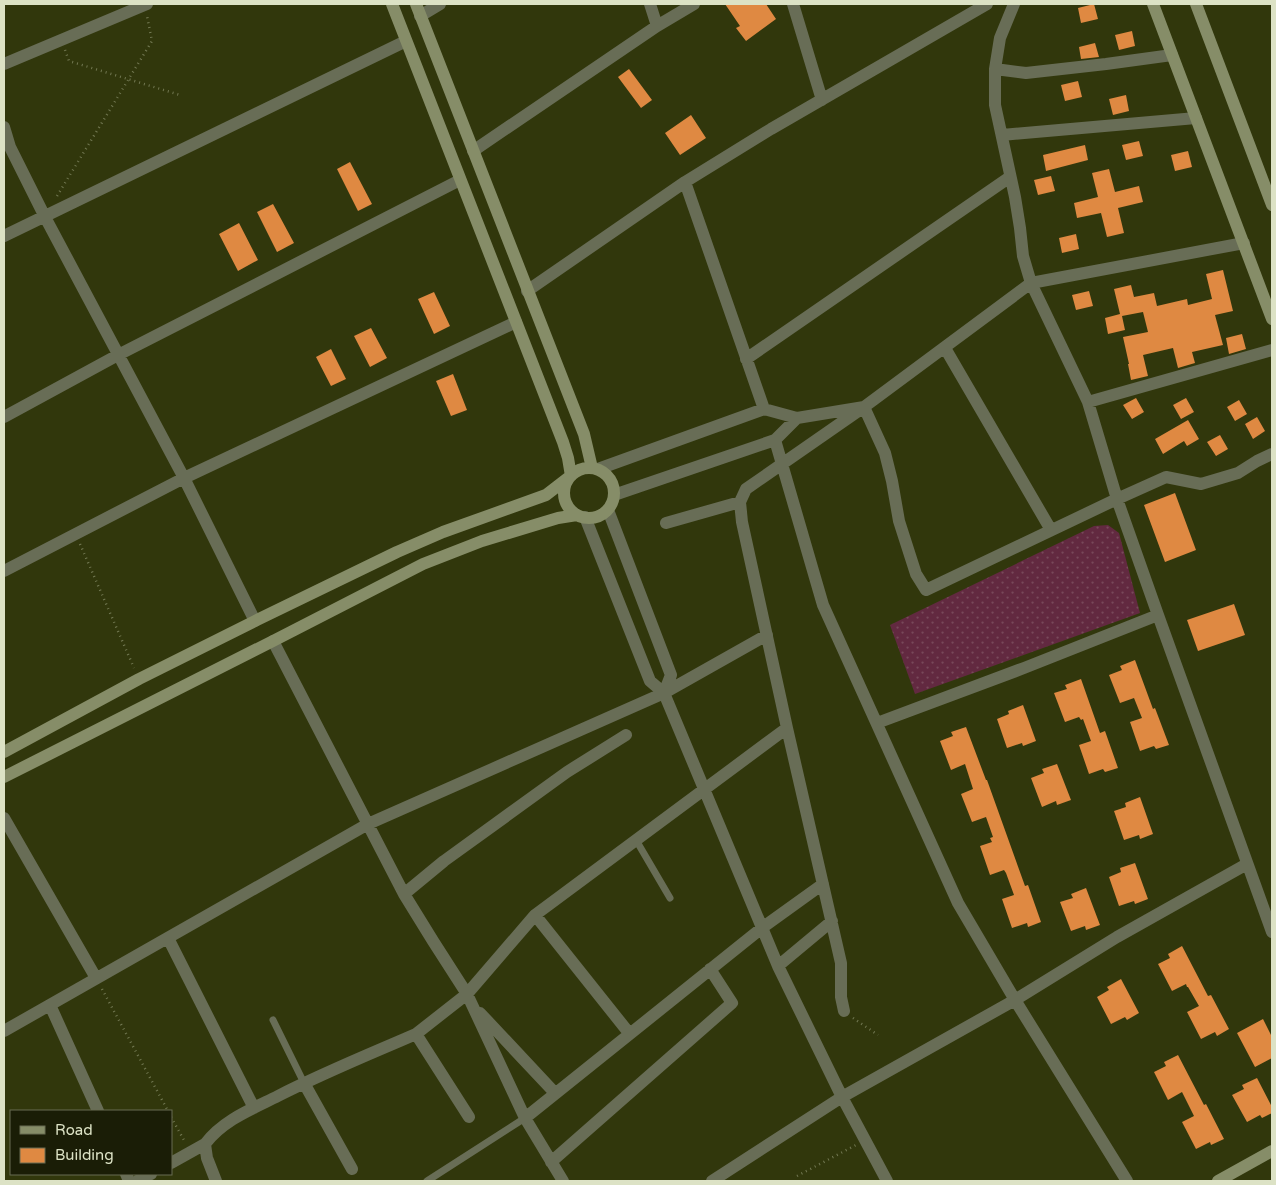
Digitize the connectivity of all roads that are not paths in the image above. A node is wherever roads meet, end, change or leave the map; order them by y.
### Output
1 (146, 4) edge
2 (392, 4) edge
3 (440, 4) edge
4 (650, 4) edge
5 (694, 4) edge
6 (793, 4) edge
7 (987, 4) edge
8 (1014, 4) edge
9 (1153, 4) edge
10 (1196, 4) edge
11 (418, 10) edge
12 (657, 26) junction
13 (406, 41) junction
14 (1172, 55) junction
15 (4, 64) edge
16 (995, 69) junction
17 (822, 100) junction
18 (1196, 118) junction
19 (4, 127) edge
20 (1002, 135) junction
21 (473, 151) junction
22 (1010, 177) junction
23 (460, 180) junction
24 (685, 182) junction
25 (1272, 205) edge
26 (45, 217) junction
27 (4, 236) edge
28 (1244, 243) junction
29 (1031, 283) junction
30 (527, 291) junction
31 (1272, 319) edge
32 (516, 322) junction
33 (945, 348) junction
34 (1272, 350) edge
35 (118, 355) junction
36 (746, 359) junction
37 (1088, 402) junction
38 (864, 407) junction
39 (764, 409) junction
40 (4, 417) edge
41 (798, 418) junction
42 (775, 440) junction
43 (1272, 454) edge
44 (782, 465) junction
45 (595, 468) junction
46 (570, 477) junction
47 (184, 478) junction
48 (614, 495) junction
49 (1117, 499) junction
50 (740, 502) junction
51 (608, 510) junction
52 (581, 516) junction
53 (666, 523) dead end
54 (1051, 530) junction
55 (4, 571) edge
56 (1158, 615) junction
57 (255, 621) junction
58 (766, 635) junction
59 (273, 641) junction
60 (664, 693) junction
61 (877, 723) junction
62 (787, 728) junction
63 (626, 735) dead end
64 (4, 752) edge
65 (4, 777) edge
66 (704, 789) junction
67 (4, 818) edge
68 (368, 824) junction
69 (636, 840) junction
70 (1247, 864) junction
71 (823, 884) junction
72 (404, 894) junction
73 (670, 898) dead end
74 (536, 915) junction
75 (832, 921) junction
76 (762, 928) junction
77 (1272, 932) edge
78 (168, 938) junction
79 (778, 966) junction
80 (710, 969) junction
81 (96, 978) junction
82 (469, 999) junction
83 (1015, 1000) junction
84 (50, 1005) junction
85 (844, 1011) road end
86 (273, 1020) dead end
87 (4, 1031) edge
88 (630, 1033) junction
89 (416, 1034) junction
90 (304, 1083) junction
91 (555, 1093) junction
92 (842, 1097) junction
93 (254, 1108) junction
94 (98, 1110) edge
95 (469, 1117) dead end
96 (525, 1118) junction
97 (205, 1144) junction
98 (1272, 1151) edge
99 (172, 1162) edge
100 (551, 1162) junction
101 (352, 1169) dead end
102 (149, 1175) edge
103 (137, 1181) edge
104 (216, 1181) edge
105 (427, 1181) edge
106 (563, 1181) edge
107 (712, 1181) edge
108 (888, 1181) edge
109 (1127, 1181) edge
110 (1218, 1181) edge

1 - 15 street
2 - 13 street
3 - 11 street
4 - 12 street
5 - 12 street
6 - 17 street
7 - 17 street
8 - 16 street
9 - 14 street
10 - 25 street
11 - 21 street
12 - 21 street
13 - 23 street
13 - 26 street
14 - 16 street
14 - 18 street
16 - 20 street
17 - 24 street
18 - 20 street
18 - 28 street
19 - 26 street
20 - 22 street
21 - 30 street
22 - 29 street
22 - 36 street
23 - 32 street
23 - 35 street
24 - 30 street
24 - 36 street
26 - 27 street
26 - 35 street
28 - 29 street
28 - 31 street
29 - 33 street
29 - 37 street
30 - 45 street
32 - 46 street
32 - 47 street
33 - 38 street
33 - 54 street
34 - 37 street
35 - 40 street
35 - 47 street
36 - 39 street
37 - 49 street
38 - 41 street
38 - 44 street
38 - 54 street
39 - 41 street
39 - 45 street
41 - 42 street
42 - 44 street
42 - 48 street
43 - 49 street
44 - 50 street
44 - 61 street
45 - 46 street
45 - 48 street
46 - 52 street
46 - 57 street
47 - 55 street
47 - 57 street
48 - 51 street
49 - 54 street
49 - 56 street
50 - 53 street
50 - 58 street
51 - 52 street
51 - 60 street
52 - 59 street
52 - 60 street
56 - 61 street
56 - 70 street
57 - 64 street
58 - 60 street
58 - 62 street
59 - 65 street
59 - 68 street
60 - 66 street
60 - 68 street
61 - 83 street
62 - 66 street
62 - 71 street
63 - 72 street
66 - 69 street
66 - 76 street
67 - 81 street
68 - 72 street
68 - 78 street
69 - 73 lane
69 - 74 street
70 - 77 street
70 - 83 street
71 - 75 street
71 - 76 street
72 - 82 street
74 - 82 street
74 - 88 street
75 - 79 street
75 - 85 street
76 - 79 street
76 - 80 street
78 - 81 street
78 - 93 street
79 - 92 street
80 - 88 street
80 - 100 street
81 - 84 street
82 - 89 street
82 - 91 street
82 - 96 street
83 - 92 street
83 - 109 street
84 - 87 street
84 - 94 street
86 - 90 lane
88 - 91 street
89 - 90 street
89 - 95 street
90 - 93 street
90 - 101 street
91 - 96 street
92 - 107 street
92 - 108 street
93 - 97 street
96 - 100 street
96 - 105 lane
97 - 99 street
97 - 104 street
98 - 110 street
100 - 106 street
102 - 103 street

